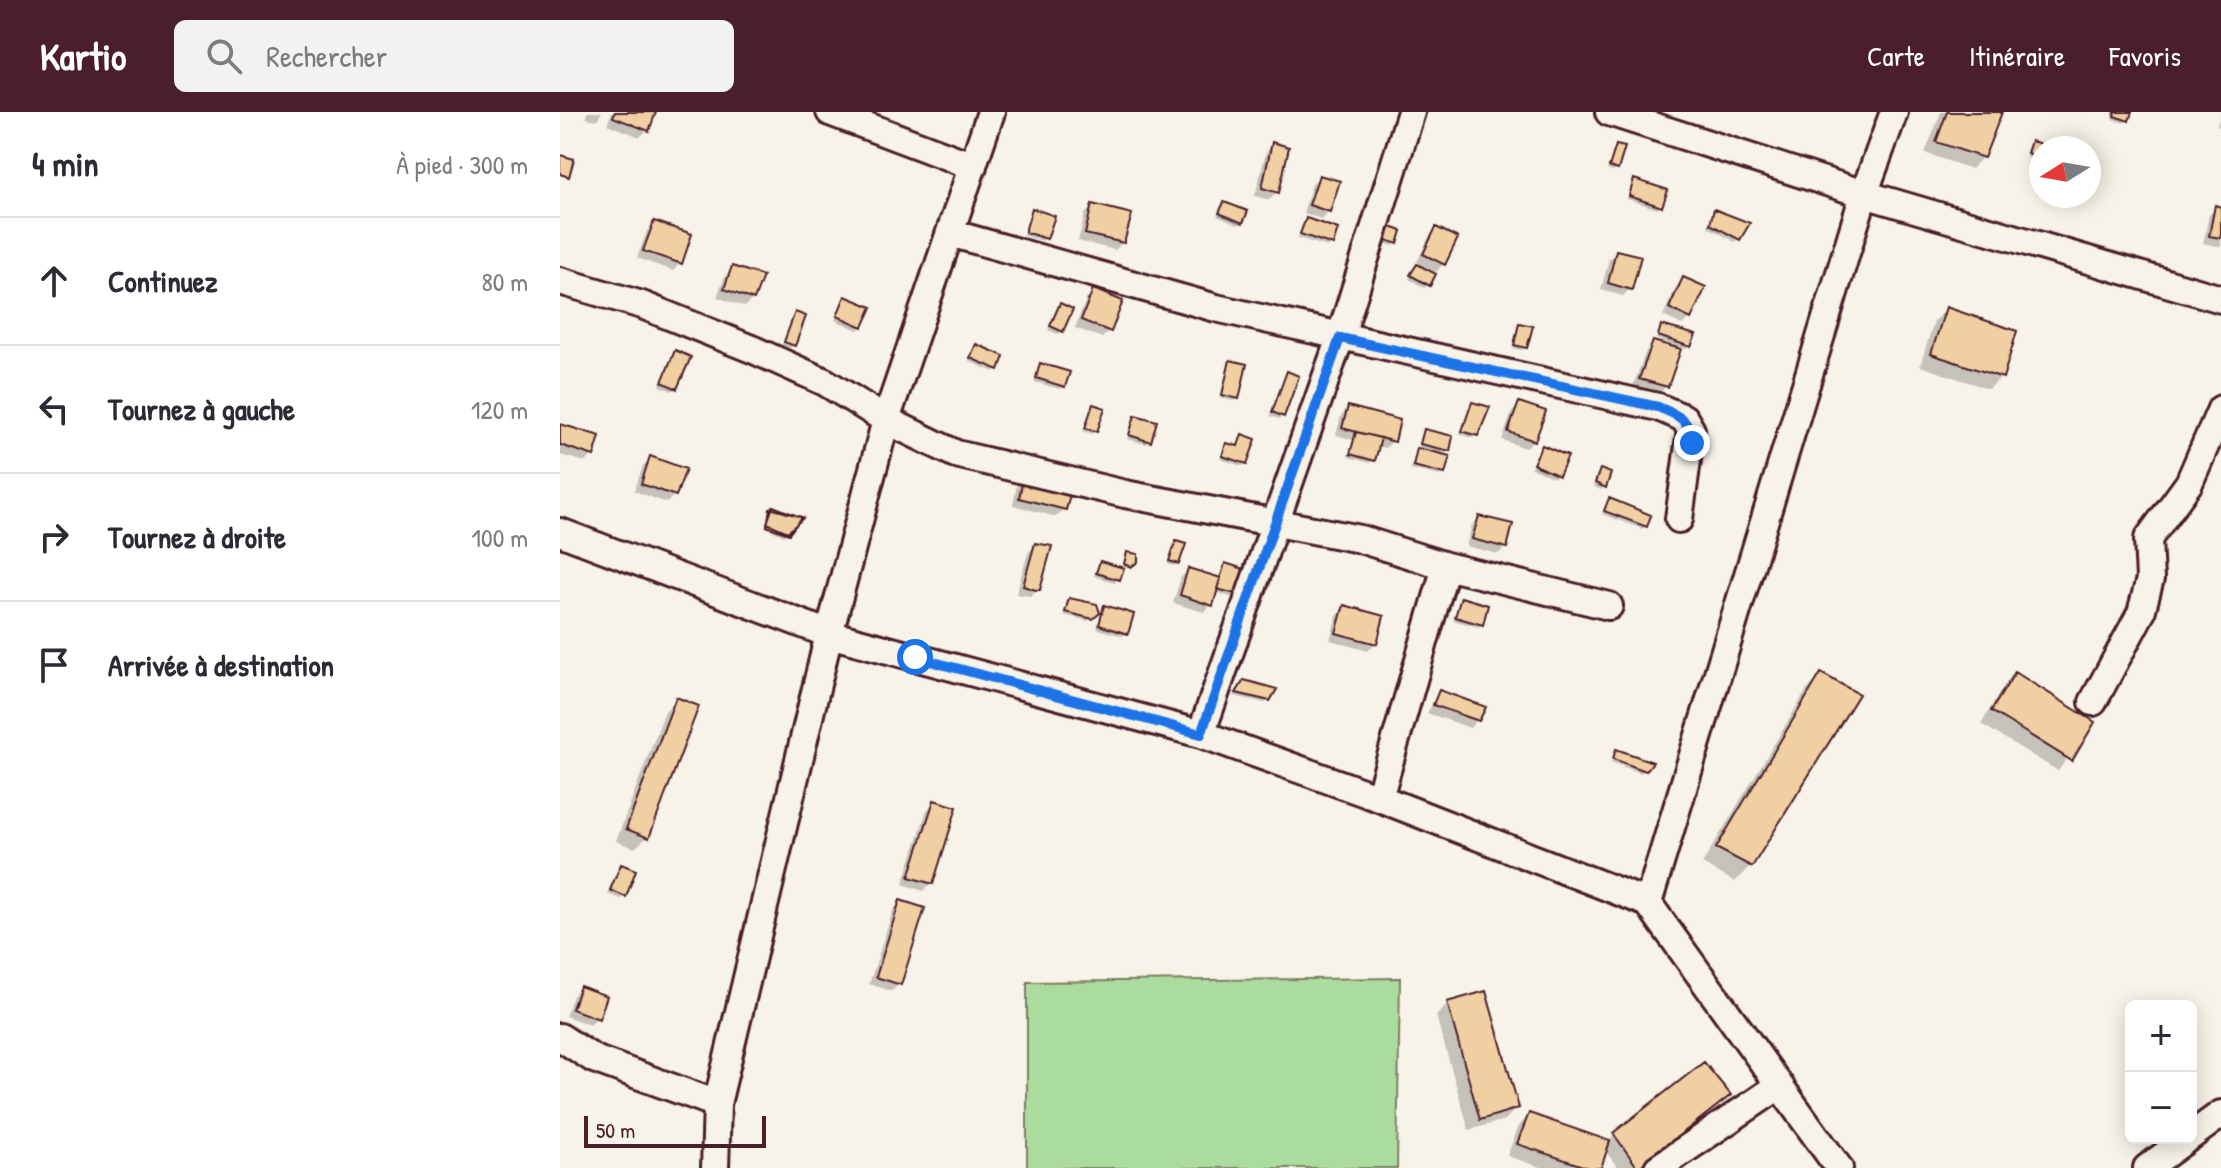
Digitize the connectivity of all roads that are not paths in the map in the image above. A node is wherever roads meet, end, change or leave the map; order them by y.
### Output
1 (830, 112) edge
2 (991, 112) edge
3 (1411, 112) edge
4 (1609, 112) edge
5 (1894, 112) edge
6 (973, 166) junction
7 (1864, 194) junction
8 (950, 233) junction
9 (560, 281) edge
10 (2221, 299) edge
11 (1340, 338) junction
12 (2221, 409) edge
13 (886, 420) junction
14 (1679, 519) dead end
15 (1273, 520) junction
16 (560, 532) edge
17 (1446, 566) junction
18 (1609, 606) dead end
19 (829, 634) junction
20 (2093, 702) dead end
21 (1201, 734) junction
22 (1379, 798) junction
23 (1648, 903) junction
24 (560, 1037) edge
25 (1779, 1086) junction
26 (717, 1104) junction
27 (2221, 1114) edge
28 (2197, 1132) edge
29 (2180, 1144) edge
30 (715, 1168) edge
31 (1658, 1168) edge
32 (1839, 1168) edge
33 (2147, 1168) edge

1 - 6 street
2 - 6 street
3 - 11 street
4 - 7 street
5 - 7 street
6 - 8 street
7 - 10 street
7 - 23 street
8 - 11 street
8 - 13 street
9 - 13 street
11 - 14 street
11 - 15 street
12 - 20 street
13 - 15 street
13 - 19 street
15 - 17 street
15 - 21 street
16 - 19 street
17 - 18 street
17 - 22 street
19 - 21 street
19 - 26 street
21 - 22 street
22 - 23 street
23 - 25 street
24 - 26 street
25 - 31 street
25 - 32 street
26 - 30 street
27 - 28 street
29 - 33 street

